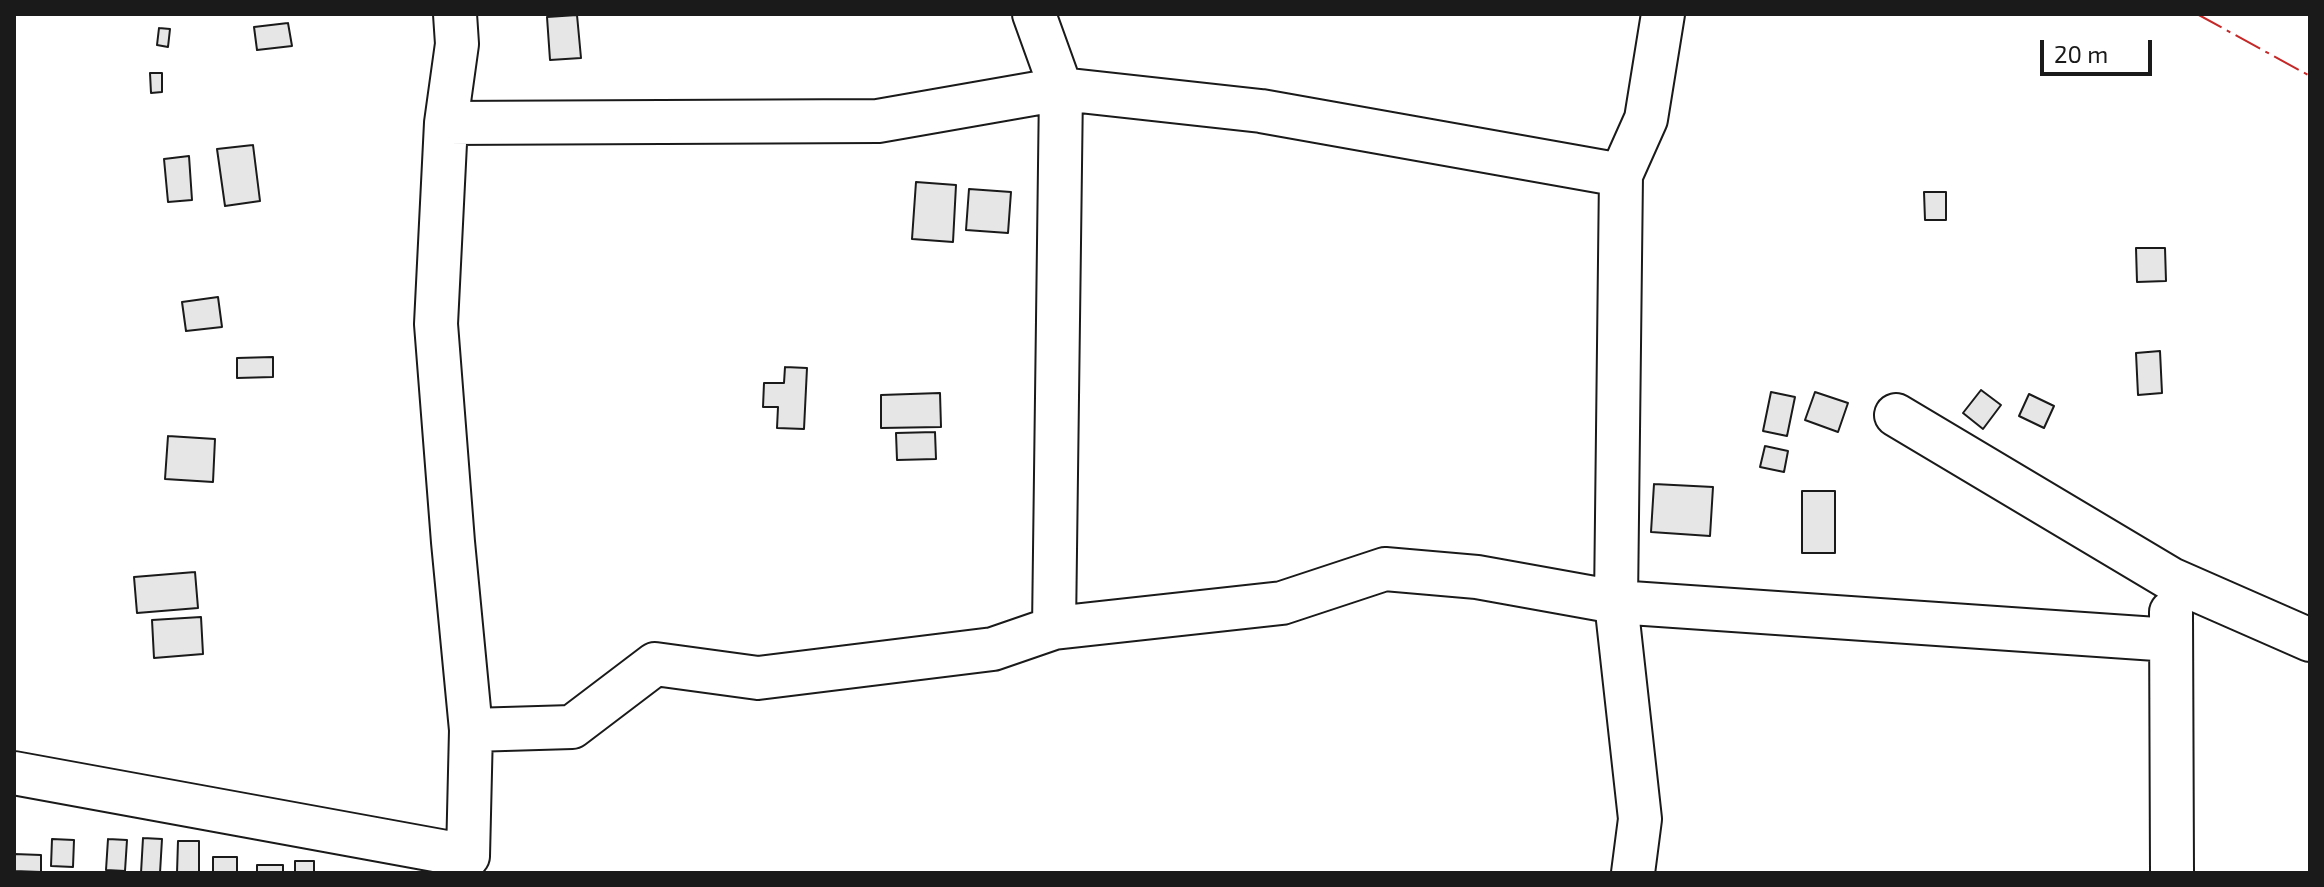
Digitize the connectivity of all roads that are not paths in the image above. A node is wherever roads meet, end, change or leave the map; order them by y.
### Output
1 (455, 14) edge
2 (1034, 14) edge
3 (1663, 14) edge
4 (1061, 89) junction
5 (446, 123) junction
6 (1621, 175) junction
7 (1896, 415) dead end
8 (2171, 579) junction
9 (1616, 602) junction
10 (1054, 628) junction
11 (2171, 640) junction
12 (2310, 640) edge
13 (471, 730) junction
14 (14, 773) edge
15 (460, 864) edge
16 (1633, 873) edge
17 (2172, 873) edge

1 - 5 street
2 - 4 street
3 - 6 street
4 - 5 street
4 - 6 street
4 - 10 street
5 - 13 street
6 - 9 street
7 - 8 street
8 - 11 street
8 - 12 street
9 - 10 street
9 - 11 street
9 - 16 street
10 - 13 street
11 - 17 street
13 - 15 street
14 - 15 street

